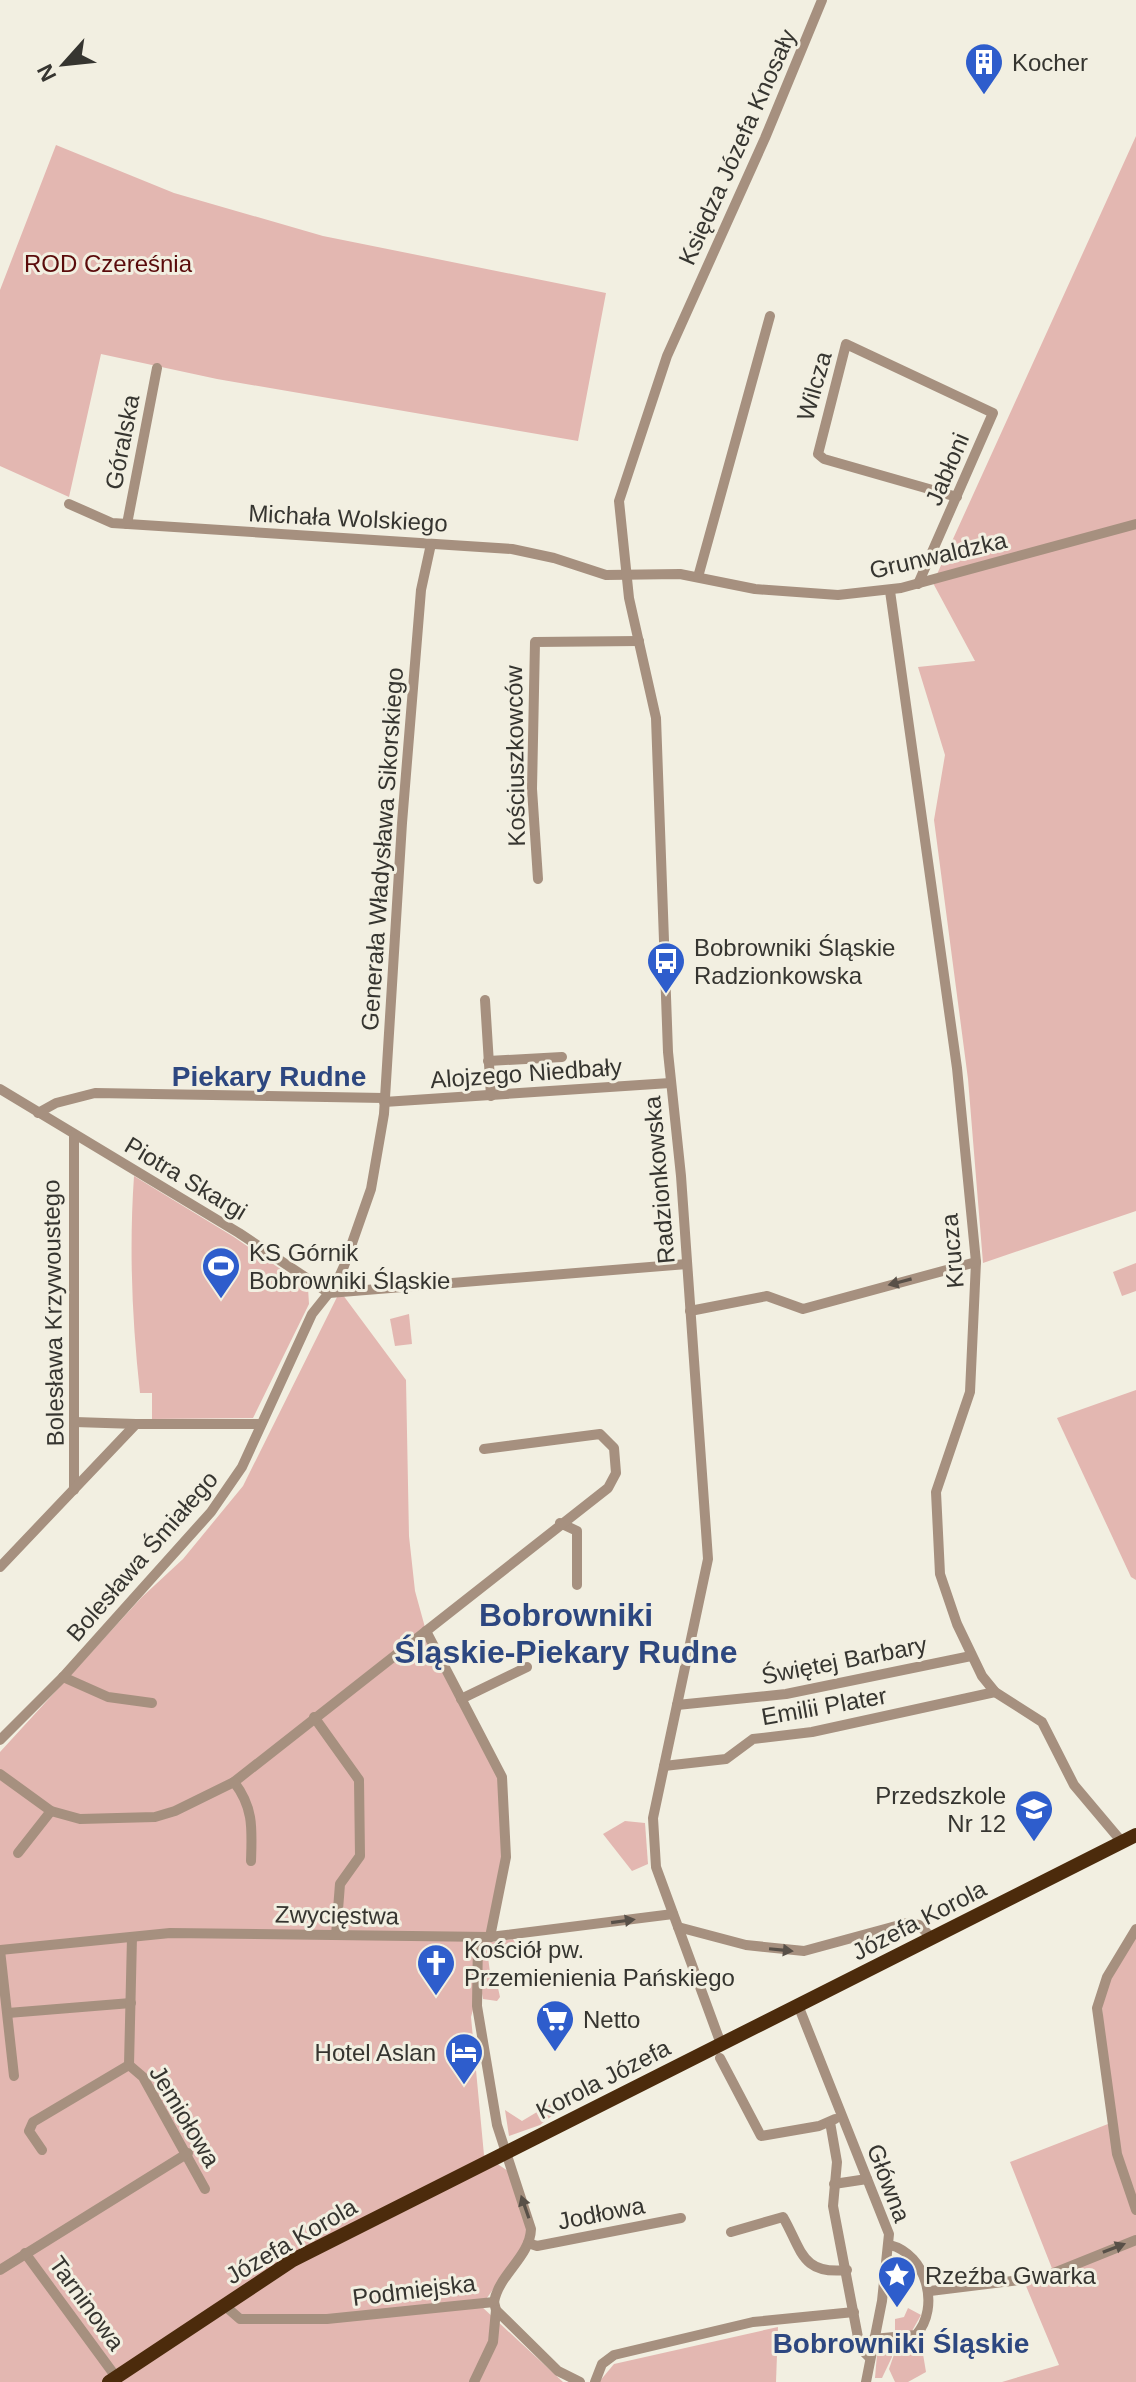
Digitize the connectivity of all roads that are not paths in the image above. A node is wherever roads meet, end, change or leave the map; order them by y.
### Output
1 (822, 0) edge
2 (686, 310) joint
3 (770, 316) dead end
4 (157, 368) dead end
5 (993, 413) joint
6 (957, 497) junction
7 (69, 504) dead end
8 (127, 524) junction
9 (1136, 524) edge
10 (431, 544) junction
11 (625, 577) junction
12 (698, 577) junction
13 (918, 584) junction
14 (890, 591) junction
15 (639, 641) junction
16 (538, 879) dead end
17 (485, 1000) dead end
18 (562, 1057) dead end
19 (488, 1061) junction
20 (670, 1083) junction
21 (0, 1089) edge
22 (491, 1096) junction
23 (384, 1100) junction
24 (38, 1113) junction
25 (74, 1135) junction
26 (976, 1262) junction
27 (687, 1264) junction
28 (329, 1293) junction
29 (690, 1311) junction
30 (75, 1422) junction
31 (136, 1424) junction
32 (261, 1424) junction
33 (484, 1449) dead end
34 (74, 1490) junction
35 (560, 1523) junction
36 (0, 1567) edge
37 (577, 1585) dead end
38 (426, 1631) junction
39 (971, 1656) junction
40 (527, 1667) dead end
41 (63, 1677) junction
42 (995, 1692) junction
43 (461, 1699) junction
44 (152, 1703) dead end
45 (677, 1705) junction
46 (314, 1717) junction
47 (0, 1740) edge
48 (664, 1766) junction
49 (0, 1774) edge
50 (234, 1782) junction
51 (14, 1785) junction
52 (0, 1786) edge
53 (51, 1811) junction
54 (1136, 1835) edge
55 (1122, 1842) junction
56 (18, 1853) dead end
57 (251, 1861) dead end
58 (673, 1914) junction
59 (678, 1927) junction
60 (1136, 1929) edge
61 (336, 1935) junction
62 (132, 1937) junction
63 (490, 1937) junction
64 (478, 1938) junction
65 (932, 1938) junction
66 (0, 1950) edge
67 (131, 2003) junction
68 (798, 2005) junction
69 (8, 2013) junction
70 (720, 2051) junction
71 (129, 2065) junction
72 (14, 2076) dead end
73 (841, 2117) junction
74 (830, 2122) junction
75 (42, 2150) dead end
76 (504, 2153) junction
77 (183, 2156) junction
78 (867, 2179) junction
79 (834, 2184) junction
80 (205, 2189) dead end
81 (1136, 2210) edge
82 (681, 2218) dead end
83 (731, 2232) dead end
84 (1136, 2240) edge
85 (528, 2243) junction
86 (890, 2245) junction
87 (25, 2253) junction
88 (0, 2270) edge
89 (847, 2270) junction
90 (930, 2291) junction
91 (224, 2305) junction
92 (495, 2306) junction
93 (854, 2312) junction
94 (517, 2330) junction
95 (873, 2339) junction
96 (493, 2342) junction
97 (869, 2357) junction
98 (112, 2380) edge
99 (474, 2382) edge
100 (580, 2382) edge
101 (595, 2382) edge
102 (866, 2382) edge

1 - 2 street, Księdza Józefa Knosały
2 - 11 street, Radzionkowska
3 - 12 street
4 - 8 street, Góralska
5 - 6 street, Jabłoni
5 - 6 street, Wilcza
6 - 13 street, Jabłoni
7 - 8 street, Michała Wolskiego
8 - 10 street, Michała Wolskiego
9 - 13 street, Grunwaldzka
10 - 11 street, Michała Wolskiego
10 - 23 street, Generała Władysława Sikorskiego
11 - 12 street, Grunwaldzka
11 - 15 street, Radzionkowska
12 - 14 street, Grunwaldzka
13 - 14 street, Grunwaldzka
14 - 26 street, Krucza
15 - 16 street, Kościuszkowców
15 - 20 street, Radzionkowska
17 - 19 street
18 - 19 street
19 - 22 street
20 - 22 street, Alojzego Niedbały
20 - 27 street, Radzionkowska
21 - 24 street, Piotra Skargi
22 - 23 street, Alojzego Niedbały
23 - 24 street, Alojzego Niedbały
23 - 28 street, Generała Władysława Sikorskiego
24 - 25 street, Piotra Skargi
25 - 28 street, Piotra Skargi
25 - 30 street, Bolesława Krzywoustego
26 -> 29 street
26 - 39 street, Krucza
27 - 28 street
27 - 29 street, Radzionkowska
28 - 32 street, Bolesława Śmiałego
29 - 45 street, Radzionkowska
30 - 31 street
30 - 34 street, Bolesława Krzywoustego
31 - 32 street
31 - 34 street
32 - 41 street, Bolesława Śmiałego
33 - 35 street
34 - 36 street
35 - 37 street
35 - 38 street
38 - 43 street
38 - 46 street
39 - 42 street, Krucza
39 - 45 street, Świętej Barbary
40 - 43 street
41 - 44 street
41 - 47 street, Bolesława Śmiałego
42 - 48 street, Emilii Plater
42 - 55 street, Krucza
43 - 63 street
45 - 48 street, Radzionkowska
46 - 50 street
46 - 61 street
48 - 58 street, Radzionkowska
49 - 51 street
50 - 53 street
50 - 57 street
51 - 52 street
51 - 53 street
53 - 56 street
54 - 55 highway, Józefa Korola
55 - 65 highway, Józefa Korola
58 - 59 street, Radzionkowska
63 -> 58 street, Zwycięstwa
59 -> 65 street
59 - 70 street, Radzionkowska
60 - 81 street
61 - 62 street, Zwycięstwa
61 - 64 street, Zwycięstwa
62 - 66 street, Zwycięstwa
62 - 67 street, Jemiołowa
63 - 64 street, Zwycięstwa
64 - 76 street
65 - 68 highway, Józefa Korola
66 - 69 street
67 - 69 street
67 - 71 street, Jemiołowa
68 - 70 highway, Józefa Korola
68 - 73 street, Główna
69 - 72 street
70 - 74 street, Radzionkowska
70 - 76 highway, Korola Józefa
71 - 75 street, Jemiołowa
71 - 77 street, Jemiołowa
73 - 74 street
73 - 78 street, Główna
74 - 79 street
85 -> 76 street
76 - 91 highway, Józefa Korola
77 - 80 street, Jemiołowa
77 - 87 street
78 - 79 street
78 - 86 street, Główna
79 - 89 street
82 - 85 street, Jodłowa
83 - 89 street
90 -> 84 street
85 - 92 street
86 - 90 street
86 - 95 street, Główna
87 - 88 street
87 - 98 street, Tarninowa
89 - 93 street
90 - 95 street
91 - 92 street, Podmiejska
91 - 98 highway, Józefa Korola
92 - 94 street, Podmiejska
92 - 96 street
93 - 97 street
93 - 101 street
94 - 96 street
94 - 100 street, Podmiejska
95 - 97 street, Główna
96 - 99 street
97 - 102 street, Główna

